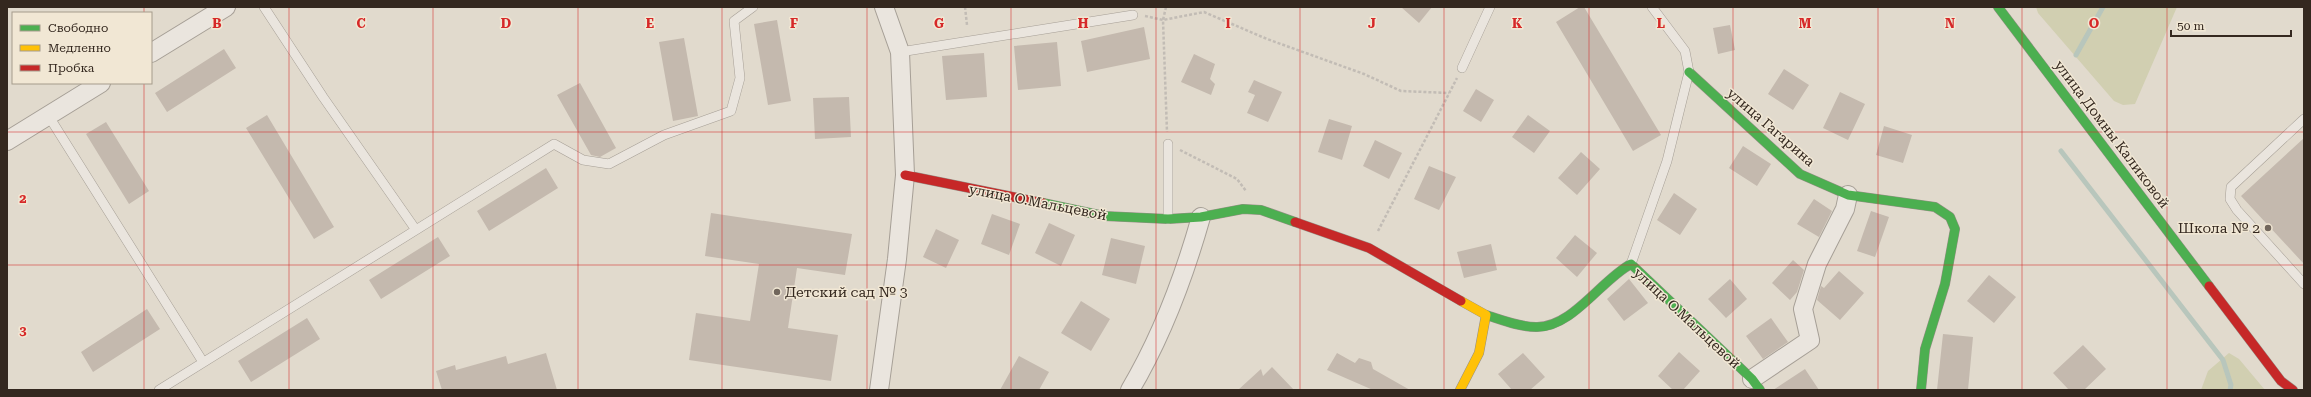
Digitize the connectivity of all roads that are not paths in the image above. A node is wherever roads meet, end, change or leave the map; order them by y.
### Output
1 (226, 7) edge
2 (264, 7) edge
3 (753, 7) edge
4 (884, 7) edge
5 (1490, 7) edge
6 (1652, 7) edge
7 (1998, 7) edge
8 (1133, 15) road end
9 (152, 52) edge
10 (900, 52) junction
11 (1462, 68) road end
12 (1689, 72) junction
13 (99, 84) edge
14 (48, 115) junction
15 (2304, 120) edge
16 (7, 141) edge
17 (1168, 144) road end
18 (904, 175) junction
19 (1848, 195) junction
20 (1201, 217) junction
21 (1168, 219) junction
22 (416, 230) junction
23 (1631, 264) junction
24 (2304, 284) edge
25 (1486, 315) junction
26 (203, 362) junction
27 (1756, 384) edge
28 (159, 390) edge
29 (879, 390) edge
30 (1130, 390) edge
31 (1460, 390) edge
32 (1921, 390) edge
33 (2293, 390) edge

1 - 9 street
2 - 22 lane
3 - 22 lane
4 - 10 street
5 - 11 lane
6 - 12 lane
7 - 33 street, улица Домны Каликовой
8 - 10 lane
10 - 18 street
12 - 19 street, улица Гагарина
12 - 23 lane
13 - 14 street
14 - 16 street
14 - 26 lane
15 - 24 lane
17 - 21 lane
18 - 21 street, улица О.Мальцевой
18 - 29 street
19 - 27 street
19 - 32 street, улица Гагарина
20 - 21 street, улица О.Мальцевой
20 - 25 street, улица О.Мальцевой
20 - 30 street
22 - 26 lane
23 - 25 street, улица О.Мальцевой
23 - 27 street, улица О.Мальцевой
25 - 31 street
26 - 28 lane

